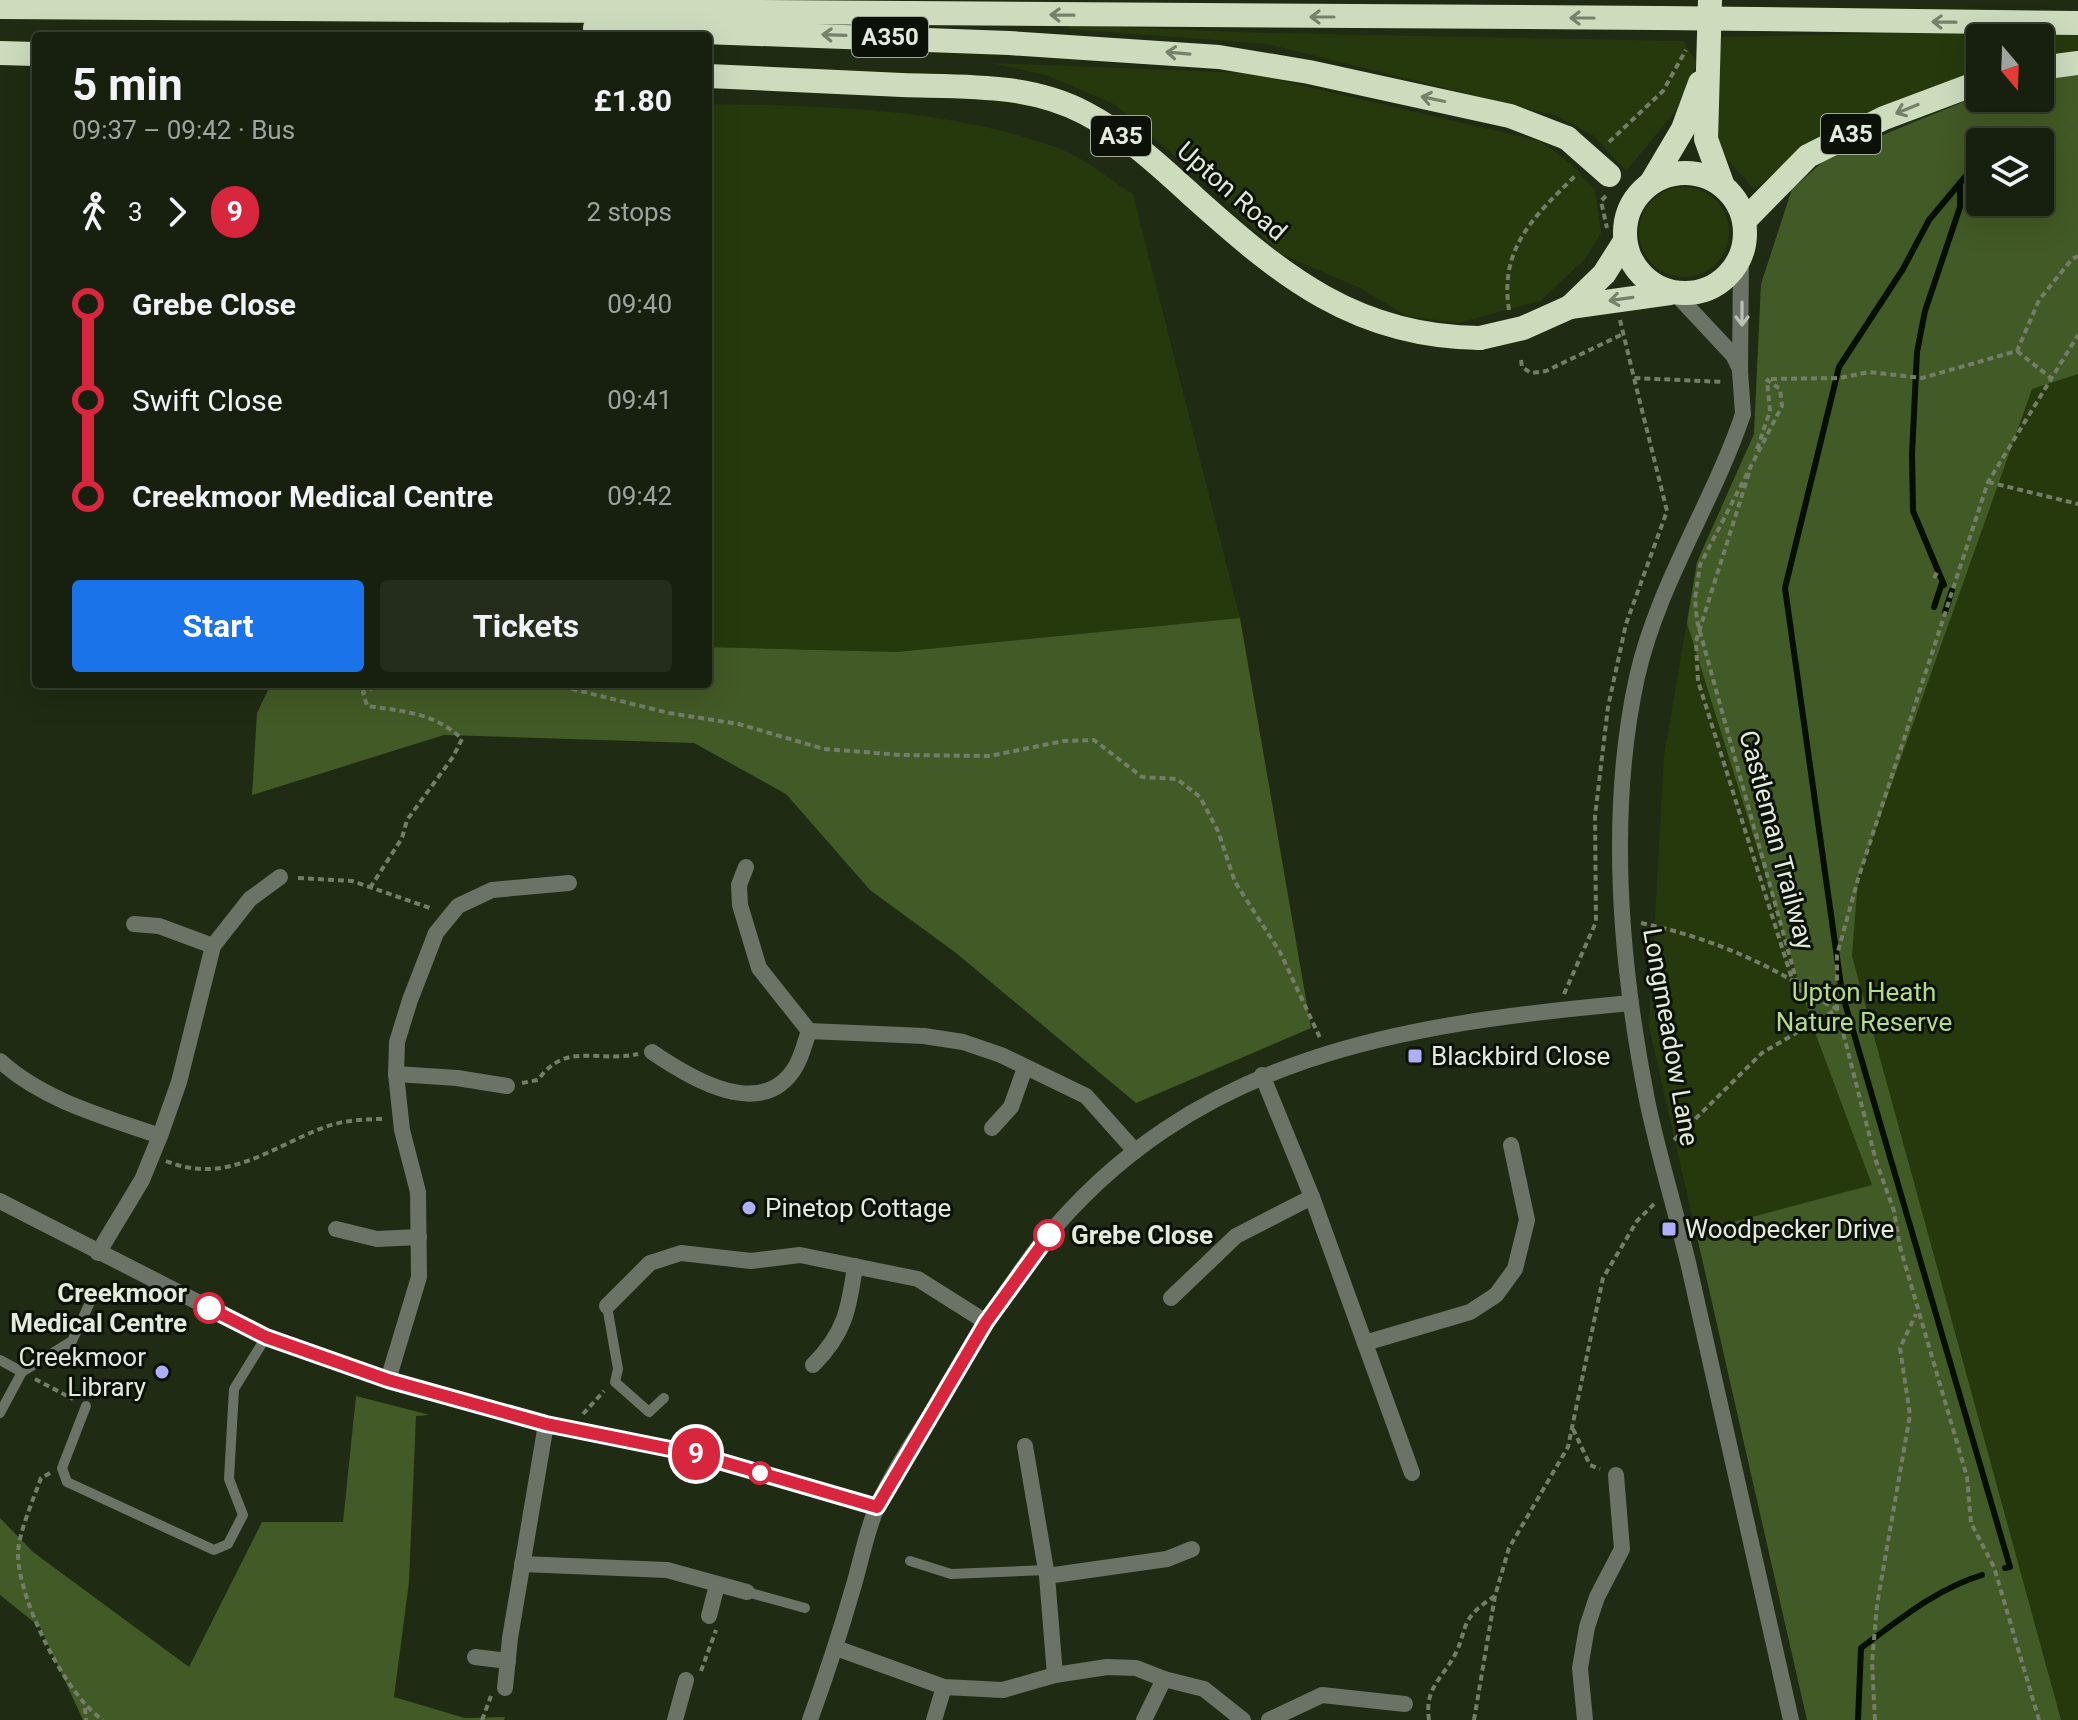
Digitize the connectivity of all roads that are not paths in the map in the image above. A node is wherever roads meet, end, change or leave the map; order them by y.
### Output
1 (1710, 0) edge
2 (0, 7) edge
3 (265, 9) junction
4 (2078, 23) edge
5 (712, 32) edge
6 (712, 32) edge
7 (0, 53) edge
8 (32, 54) edge
9 (1697, 55) junction
10 (2078, 63) edge
11 (2054, 66) edge
12 (712, 76) edge
13 (1966, 87) edge
14 (1651, 183) junction
15 (1723, 186) junction
16 (1631, 206) junction
17 (1745, 220) junction
18 (1625, 241) junction
19 (1741, 257) junction
20 (1673, 293) junction
21 (1570, 307) junction
22 (1740, 371) junction
23 (746, 867) dead end
24 (280, 877) road end
25 (569, 883) dead end
26 (134, 924) dead end
27 (213, 946) junction
28 (1631, 1003) junction
29 (809, 1031) junction
30 (652, 1052) road end
31 (0, 1061) edge
32 (1025, 1068) junction
33 (396, 1074) junction
34 (1262, 1075) junction
35 (507, 1086) road end
36 (992, 1128) dead end
37 (160, 1136) junction
38 (1511, 1145) dead end
39 (1135, 1151) junction
40 (1312, 1197) junction
41 (0, 1201) edge
42 (336, 1229) dead end
43 (419, 1237) junction
44 (98, 1253) junction
45 (855, 1266) junction
46 (93, 1296) dead end
47 (1171, 1298) dead end
48 (607, 1306) joint
49 (986, 1322) junction
50 (266, 1337) junction
51 (1365, 1343) junction
52 (0, 1360) edge
53 (813, 1365) dead end
54 (22, 1372) junction
55 (388, 1380) junction
56 (664, 1398) dead end
57 (86, 1406) road end
58 (0, 1413) edge
59 (546, 1424) junction
60 (1025, 1446) dead end
61 (1412, 1473) dead end
62 (1616, 1475) road end
63 (877, 1507) junction
64 (1192, 1549) dead end
65 (910, 1561) dead end
66 (522, 1564) junction
67 (1047, 1573) junction
68 (717, 1585) junction
69 (747, 1592) joint
70 (805, 1608) dead end
71 (709, 1616) road end
72 (836, 1648) junction
73 (475, 1657) dead end
74 (508, 1661) junction
75 (1055, 1675) junction
76 (1164, 1679) junction
77 (686, 1680) road end
78 (944, 1687) junction
79 (505, 1688) dead end
80 (1405, 1704) dead end
81 (677, 1720) edge
82 (810, 1720) edge
83 (934, 1720) edge
84 (1144, 1720) edge
85 (1243, 1720) edge
86 (1269, 1720) edge
87 (1585, 1720) edge
88 (1791, 1720) edge

1 - 9 highway
2 - 3 highway, A350
4 -> 3 highway, A350, bridge
6 -> 3 highway, A350, bridge
16 -> 5 highway, A350, bridge
7 - 8 highway
9 - 14 highway
9 - 15 highway
10 - 11 highway
12 - 21 highway, Upton Road / A35, bridge
13 -> 17 highway, A35
14 - 15 highway
14 - 16 highway
15 - 17 highway
16 - 18 highway
17 - 19 highway
18 - 20 highway
18 - 21 highway, Upton Road / A35
19 - 20 highway
19 -> 22 street, Longmeadow Lane
20 -> 21 highway, Upton Road / A35
20 - 22 street
22 - 28 street, Longmeadow Lane, bridge
23 - 29 street
24 - 27 street
25 - 33 street
26 - 27 street
27 - 37 street
28 - 34 street
28 - 88 street, Longmeadow Lane
29 - 30 street
29 - 32 street
31 - 37 street
32 - 36 street
32 - 39 street
33 - 35 street
33 - 43 street
34 - 39 street
34 - 40 street
37 - 44 street
38 - 51 street
39 - 49 street
40 - 47 street
40 - 51 street
41 - 44 street
42 - 43 street
43 - 55 street
44 - 50 street
45 - 48 street
45 - 49 street
45 - 53 street
46 - 54 lane
48 - 56 lane
49 - 63 street
50 - 55 street
50 - 57 lane
51 - 61 street
52 - 54 lane
54 - 58 lane
55 - 59 street
59 - 63 street
59 - 66 street
60 - 67 street
62 - 87 street
63 - 72 street
64 - 67 street
65 - 67 lane
66 - 68 street
66 - 74 street
67 - 75 street
68 - 69 street
68 - 71 street
69 - 70 lane
72 - 78 street
72 - 82 street
73 - 74 street
74 - 79 street
75 - 76 street
75 - 78 street
76 - 84 street
76 - 85 street
77 - 81 street
78 - 83 street
80 - 86 street

